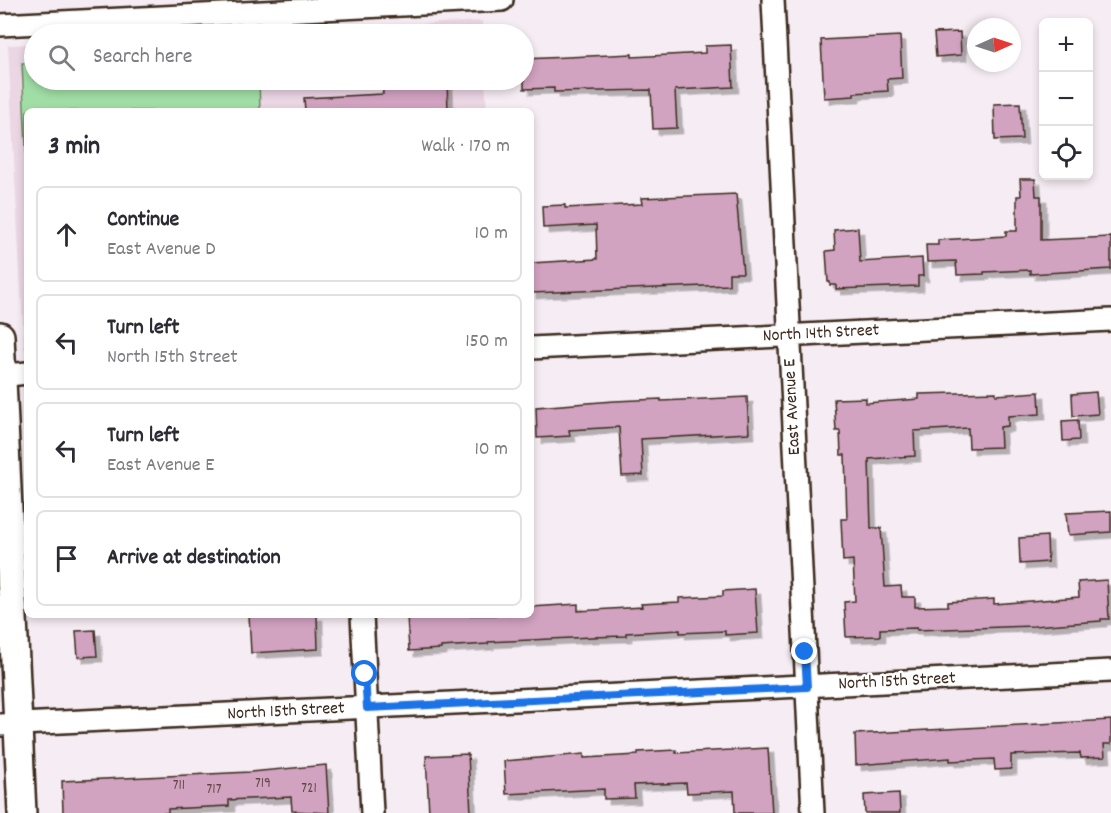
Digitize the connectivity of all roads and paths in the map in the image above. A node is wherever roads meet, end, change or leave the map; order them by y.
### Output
1 (501, 0) edge
2 (772, 0) edge
3 (332, 4) edge
4 (0, 25) edge
5 (1111, 320) edge
6 (789, 335) junction
7 (0, 336) edge
8 (534, 348) edge
9 (10, 375) edge
10 (362, 618) edge
11 (1111, 671) edge
12 (807, 687) junction
13 (367, 708) junction
14 (9, 725) edge
15 (22, 813) edge
16 (372, 813) edge
17 (813, 813) edge

1 - 3 street
2 - 6 street, East Avenue E
3 - 4 street
5 - 6 street, North 14th Street
6 - 8 street, North 14th Street
6 - 12 street, East Avenue E
7 - 9 street
9 - 14 street
10 - 13 street
11 - 12 street, North 15th Street
12 - 13 street, North 15th Street
12 - 17 street, East Avenue E
13 - 14 street, North 15th Street
13 - 16 street
14 - 15 street

